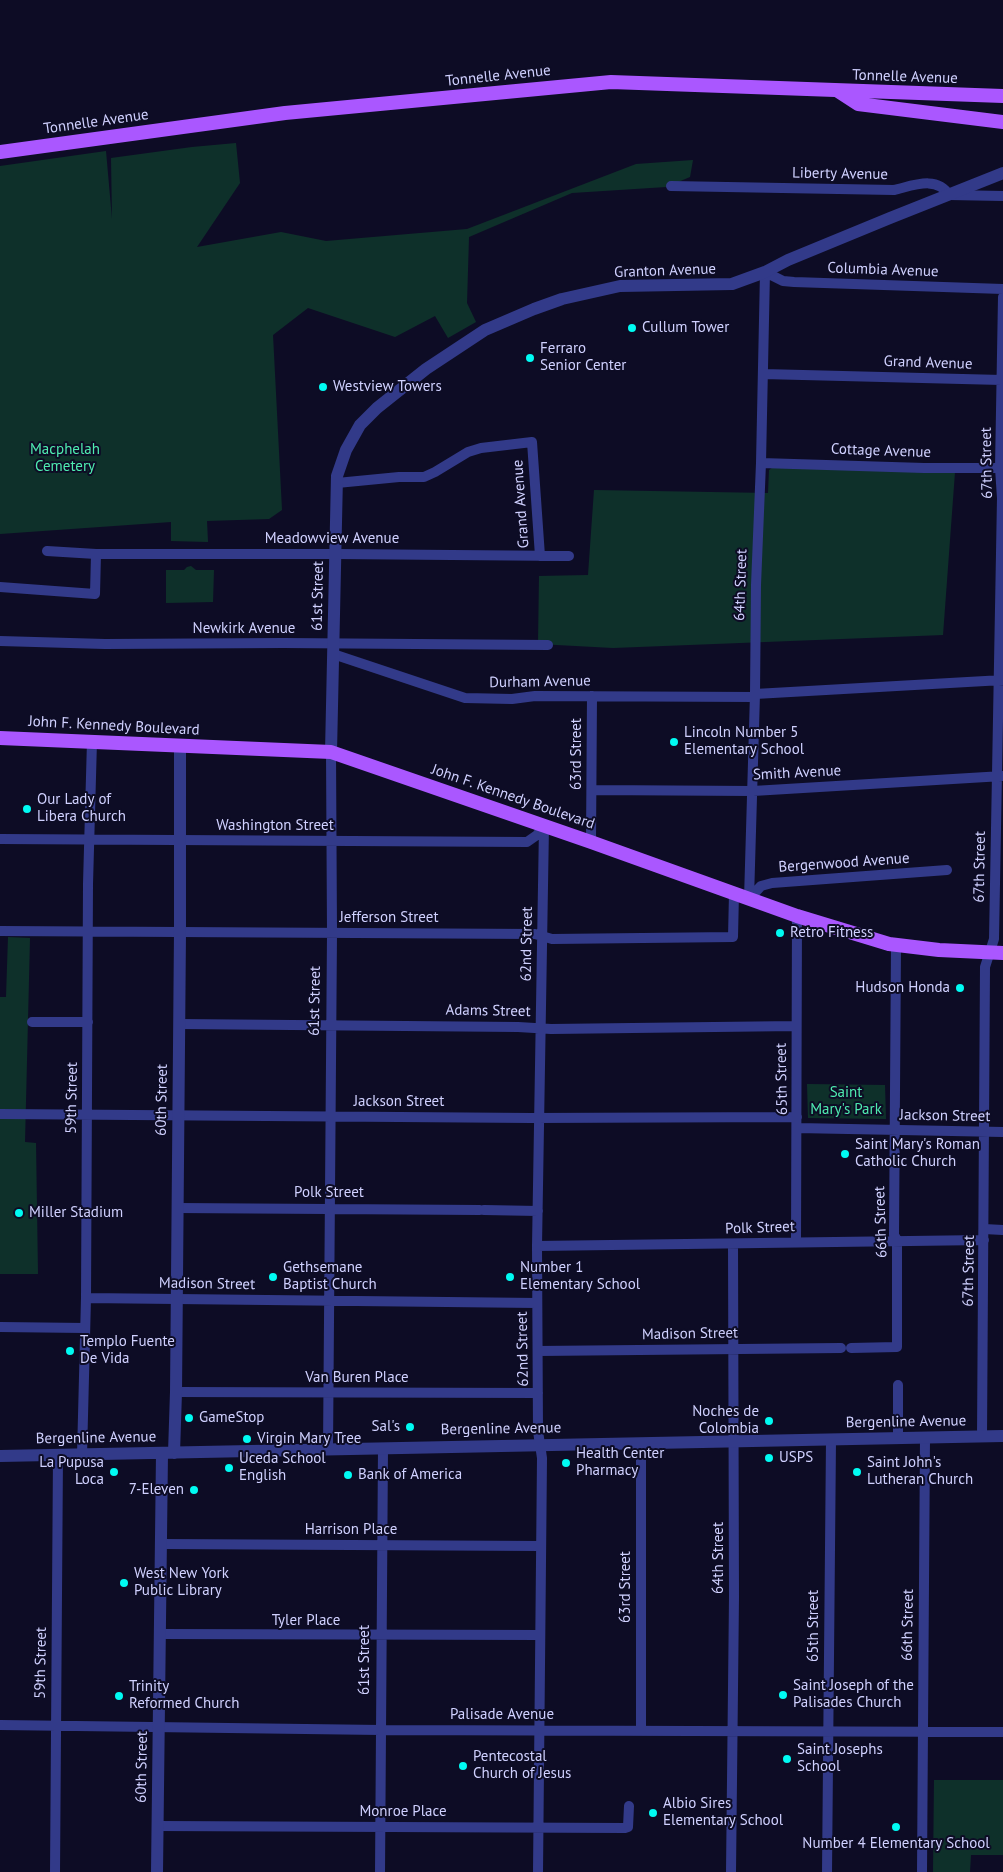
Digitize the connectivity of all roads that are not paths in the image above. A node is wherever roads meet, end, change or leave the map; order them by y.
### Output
1 (838, 91) junction
2 (1003, 96) edge
3 (1003, 122) edge
4 (0, 152) edge
5 (1003, 173) edge
6 (671, 186) dead end
7 (949, 195) junction
8 (1003, 196) edge
9 (765, 272) junction
10 (1003, 289) edge
11 (1003, 297) edge
12 (763, 374) junction
13 (1002, 380) junction
14 (761, 463) junction
15 (1000, 468) junction
16 (337, 483) junction
17 (1003, 498) edge
18 (47, 551) dead end
19 (96, 554) junction
20 (335, 554) junction
21 (540, 556) junction
22 (569, 556) dead end
23 (0, 587) edge
24 (1002, 590) edge
25 (0, 641) edge
26 (548, 645) dead end
27 (333, 649) junction
28 (1000, 680) edge
29 (592, 696) junction
30 (755, 696) junction
31 (0, 738) edge
32 (92, 741) junction
33 (180, 746) junction
34 (331, 752) junction
35 (1000, 776) edge
36 (592, 790) junction
37 (753, 791) junction
38 (544, 826) junction
39 (0, 838) edge
40 (89, 838) junction
41 (180, 840) junction
42 (331, 842) junction
43 (591, 842) junction
44 (999, 859) edge
45 (947, 870) dead end
46 (734, 894) junction
47 (749, 899) junction
48 (797, 916) junction
49 (0, 931) edge
50 (88, 931) junction
51 (180, 932) junction
52 (332, 933) junction
53 (542, 937) junction
54 (896, 946) junction
55 (997, 952) edge
56 (32, 1022) dead end
57 (88, 1022) junction
58 (179, 1024) junction
59 (331, 1024) junction
60 (796, 1026) junction
61 (541, 1028) junction
62 (0, 1114) edge
63 (87, 1114) junction
64 (178, 1115) junction
65 (797, 1116) junction
66 (330, 1117) junction
67 (539, 1118) junction
68 (797, 1128) junction
69 (894, 1130) junction
70 (984, 1132) junction
71 (1003, 1132) edge
72 (177, 1208) junction
73 (329, 1208) junction
74 (538, 1211) junction
75 (1003, 1230) edge
76 (984, 1235) junction
77 (897, 1240) junction
78 (796, 1242) junction
79 (733, 1244) junction
80 (537, 1246) junction
81 (86, 1298) junction
82 (176, 1299) junction
83 (328, 1300) junction
84 (537, 1303) junction
85 (0, 1327) edge
86 (85, 1328) junction
87 (897, 1347) joint
88 (734, 1348) junction
89 (538, 1351) junction
90 (898, 1385) dead end
91 (176, 1392) junction
92 (329, 1393) junction
93 (538, 1393) junction
94 (1003, 1436) edge
95 (982, 1437) junction
96 (926, 1438) junction
97 (898, 1439) junction
98 (831, 1440) junction
99 (734, 1441) junction
100 (540, 1444) junction
101 (641, 1444) junction
102 (383, 1448) junction
103 (328, 1449) junction
104 (168, 1453) junction
105 (58, 1455) junction
106 (82, 1455) junction
107 (0, 1456) edge
108 (161, 1544) junction
109 (382, 1545) junction
110 (541, 1546) junction
111 (161, 1634) junction
112 (382, 1636) junction
113 (540, 1636) junction
114 (0, 1725) edge
115 (55, 1726) junction
116 (159, 1728) junction
117 (381, 1730) junction
118 (538, 1730) junction
119 (641, 1731) junction
120 (732, 1731) junction
121 (828, 1732) junction
122 (922, 1732) junction
123 (1003, 1732) edge
124 (629, 1806) dead end
125 (156, 1826) junction
126 (380, 1827) junction
127 (538, 1827) junction
128 (55, 1872) edge
129 (157, 1872) edge
130 (380, 1872) edge
131 (538, 1872) edge
132 (731, 1872) edge
133 (827, 1872) edge
134 (922, 1872) edge

1 - 2 main road, Tonnelle Avenue
1 - 3 main road
1 - 4 main road, Tonnelle Avenue
5 - 7 street, Granton Avenue
6 - 7 street, Liberty Avenue
7 - 8 street
7 - 9 street, Granton Avenue
9 - 10 street, Columbia Avenue
9 - 12 street, 64th Street
9 - 16 street, Granton Avenue
11 - 13 street, 67th Street
12 - 13 street, Grand Avenue
12 - 14 street, 64th Street
13 - 15 street, 67th Street
14 - 15 street, Cottage Avenue
14 - 30 street, 64th Street
15 - 17 street, 67th Street
16 - 20 street, Granton Avenue
16 - 21 street, Grand Avenue
17 - 24 street, 67th Street
18 - 19 street, Meadowview Avenue
19 - 20 street, Meadowview Avenue
19 - 23 street
20 - 21 street, Meadowview Avenue
20 - 27 street, 61st Street
21 - 22 street, Meadowview Avenue
24 - 28 street, 67th Street
25 - 27 street, Newkirk Avenue
26 - 27 street, Newkirk Avenue
27 - 29 street, Durham Avenue
27 - 34 street, 61st Street
28 - 30 street, Durham Avenue
28 - 35 street, 67th Street
29 - 30 street, Durham Avenue
29 - 36 street, 63rd Street
30 - 37 street, 64th Street
31 - 32 main road, John F. Kennedy Boulevard
32 - 33 main road, John F. Kennedy Boulevard
32 - 40 street, 59th Street
33 - 34 main road, John F. Kennedy Boulevard
33 - 41 street, 60th Street
34 - 38 main road, John F. Kennedy Boulevard
34 - 42 street, 61st Street
35 - 37 street, Smith Avenue
35 - 44 street, 67th Street
36 - 37 street, Smith Avenue
36 - 43 street, 63rd Street
37 - 47 street, 64th Street
38 - 42 street, Washington Street
38 - 43 main road, John F. Kennedy Boulevard
38 - 53 street, 62nd Street
39 - 40 street, Washington Street
40 - 41 street, Washington Street
40 - 50 street, 59th Street
41 - 42 street, Washington Street
41 - 51 street, 60th Street
42 - 52 street, 61st Street
43 - 46 main road, John F. Kennedy Boulevard
44 - 55 street, 67th Street
45 - 47 street, Bergenwood Avenue
46 - 47 main road, John F. Kennedy Boulevard
46 - 53 street, Jefferson Street
47 - 48 main road, John F. Kennedy Boulevard
48 - 54 main road, John F. Kennedy Boulevard
48 - 60 street, 65th Street
49 - 50 street, Jefferson Street
50 - 51 street, Jefferson Street
50 - 57 street, 59th Street
51 - 52 street, Jefferson Street
51 - 58 street, 60th Street
52 - 53 street, Jefferson Street
52 - 59 street, 61st Street
53 - 61 street, 62nd Street
54 - 55 main road, John F. Kennedy Boulevard
54 - 69 street, 66th Street
55 - 70 street, 67th Street
56 - 57 street
57 - 63 street, 59th Street
58 - 59 street, Adams Street
58 - 64 street, 60th Street
59 - 61 street, Adams Street
59 - 66 street, 61st Street
60 - 61 street, Adams Street
60 - 65 street, 65th Street
61 - 67 street, 62nd Street
62 - 63 street, Jackson Street
63 - 64 street, Jackson Street
63 - 81 street, 59th Street
64 - 66 street, Jackson Street
64 - 72 street, 60th Street
65 - 67 street, Jackson Street
65 - 68 street, 65th Street
66 - 67 street, Jackson Street
66 - 73 street, 61st Street
67 - 74 street, 62nd Street
68 - 69 street, Jackson Street
68 - 78 street, 65th Street
69 - 70 street, Jackson Street
69 - 77 street, 66th Street
70 - 71 street, Jackson Street
70 - 76 street, 67th Street
72 - 73 street, Polk Street
72 - 82 street, 60th Street
73 - 74 street, Polk Street
73 - 83 street, 61st Street
74 - 80 street, 62nd Street
75 - 76 street, Polk Street
76 - 77 street, Polk Street
76 - 95 street, 67th Street
77 - 78 street, Polk Street
77 - 87 street, 66th Street
78 - 79 street, Polk Street
79 - 80 street, Polk Street
79 - 88 street, 64th Street
80 - 84 street, 62nd Street
81 - 82 street, Madison Street
81 - 86 street, 59th Street
82 - 83 street, Madison Street
82 - 91 street, 60th Street
83 - 84 street, Madison Street
83 - 92 street, 61st Street
84 - 89 street, 62nd Street
85 - 86 street
86 - 106 street, 59th Street
87 - 88 street, Madison Street
88 - 89 street, Madison Street
88 - 99 street, 64th Street
89 - 93 street, 62nd Street
90 - 97 street
91 - 92 street, Van Buren Place
91 - 104 street, 60th Street
92 - 93 street, Van Buren Place
92 - 103 street, 61st Street
93 - 100 street, 62nd Street
94 - 95 street, Bergenline Avenue
95 - 96 street, Bergenline Avenue
96 - 97 street, Bergenline Avenue
96 - 122 street, 66th Street
97 - 98 street, Bergenline Avenue
98 - 99 street, Bergenline Avenue
98 - 121 street, 65th Street
99 - 101 street, Bergenline Avenue
99 - 120 street, 64th Street
100 - 101 street, Bergenline Avenue
100 - 102 street, Bergenline Avenue
100 - 110 street, 62nd Street
101 - 119 street, 63rd Street
102 - 103 street, Bergenline Avenue
102 - 109 street, 61st Street
103 - 104 street, Bergenline Avenue
104 - 106 street, Bergenline Avenue
104 - 108 street, 60th Street
105 - 106 street, Bergenline Avenue
105 - 107 street, Bergenline Avenue
105 - 115 street, 59th Street
108 - 109 street, Harrison Place
108 - 111 street, 60th Street
109 - 110 street, Harrison Place
109 - 112 street, 61st Street
110 - 113 street, 62nd Street
111 - 112 street, Tyler Place
111 - 116 street, 60th Street
112 - 113 street, Tyler Place
112 - 117 street, 61st Street
113 - 118 street, 62nd Street
114 - 115 street, Palisade Avenue
115 - 116 street, Palisade Avenue
115 - 128 street, 59th Street
116 - 117 street, Palisade Avenue
116 - 125 street, 60th Street
117 - 118 street, Palisade Avenue
117 - 126 street, 61st Street
118 - 119 street, Palisade Avenue
118 - 127 street, 62nd Street
119 - 120 street, Palisade Avenue
120 - 121 street, Palisade Avenue
120 - 132 street, 64th Street
121 - 122 street, Palisade Avenue
121 - 133 street, 65th Street
122 - 123 street, Palisade Avenue
122 - 134 street, 66th Street
124 - 127 street, Monroe Place
125 - 126 street, Monroe Place
125 - 129 street, 60th Street
126 - 127 street, Monroe Place
126 - 130 street, 61st Street
127 - 131 street, 62nd Street

